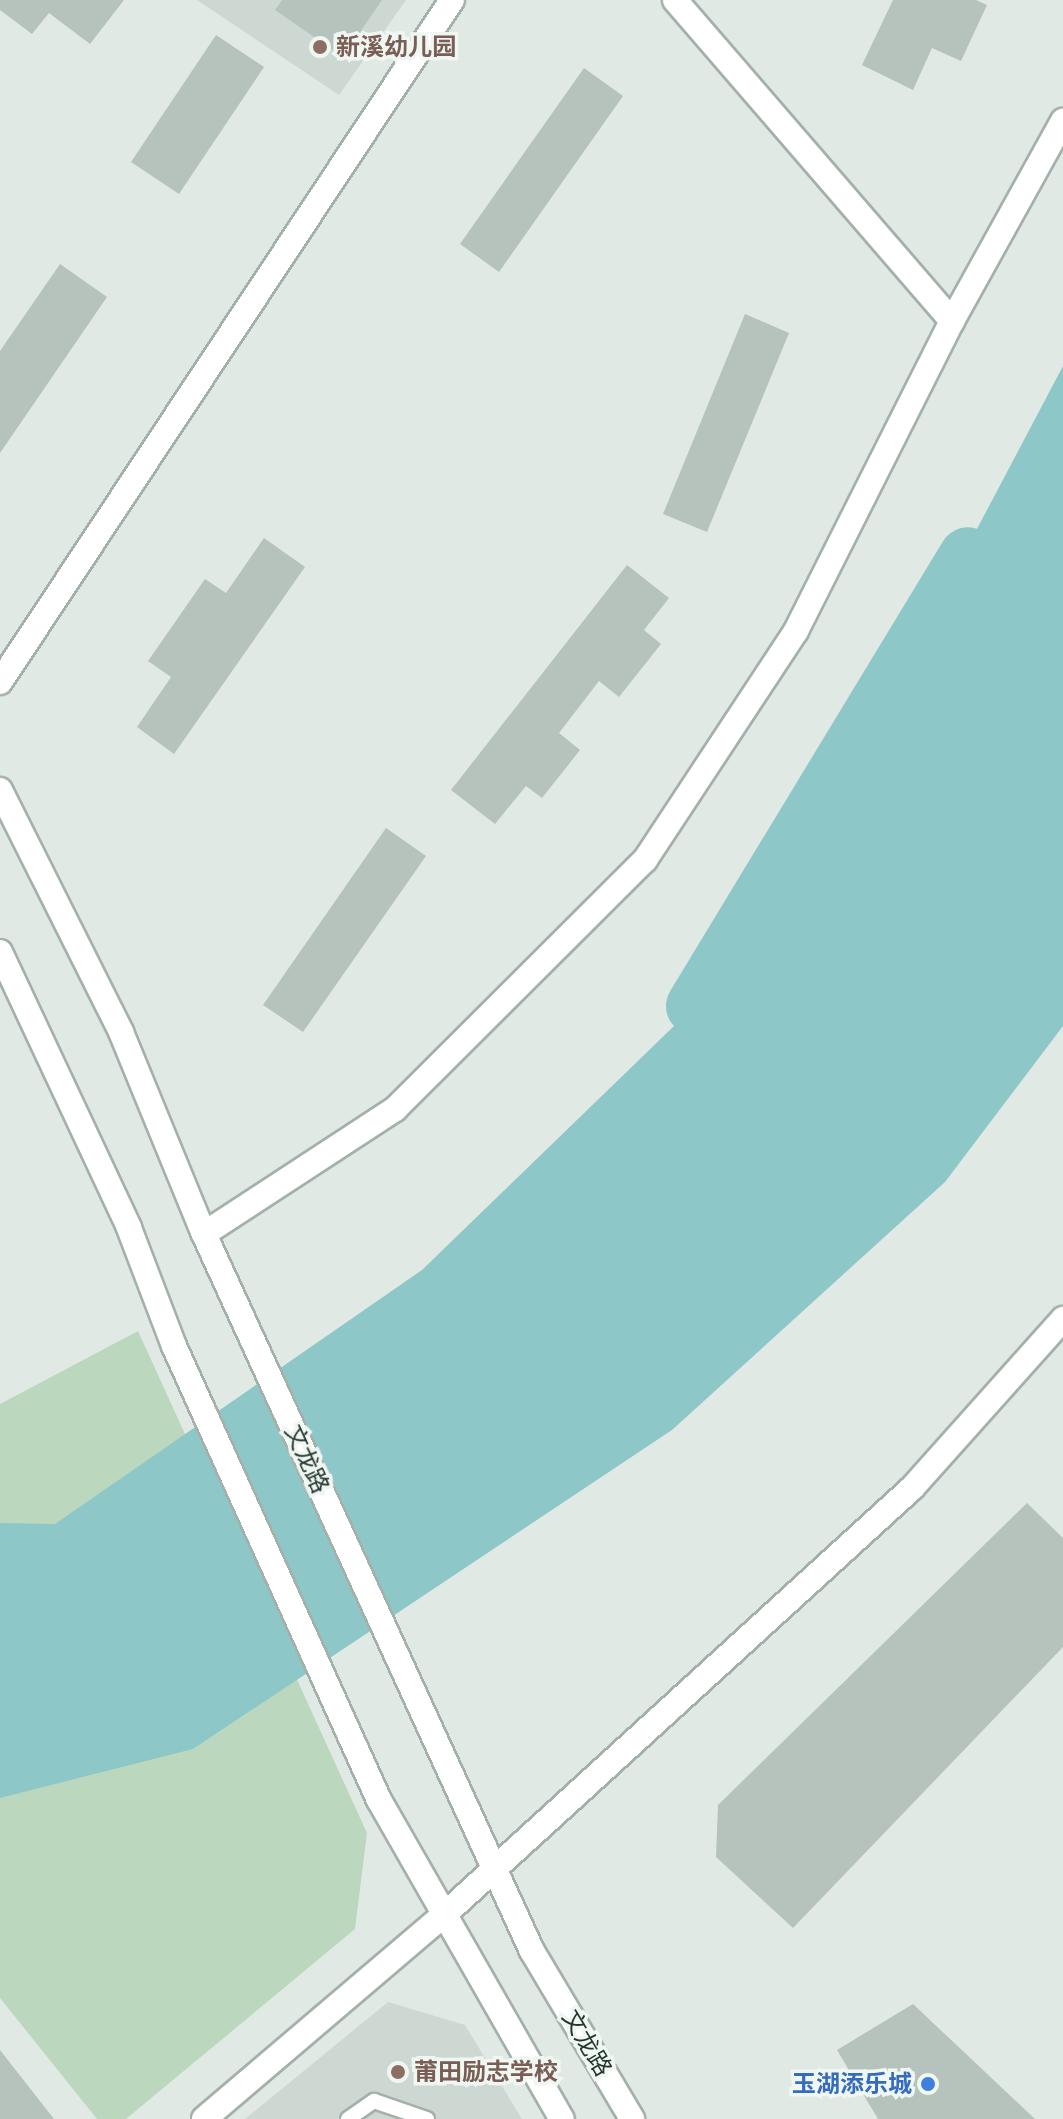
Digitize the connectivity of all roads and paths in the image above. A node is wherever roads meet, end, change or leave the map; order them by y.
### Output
1 (452, 0) edge
2 (675, 0) edge
3 (1063, 121) edge
4 (952, 321) junction
5 (0, 682) edge
6 (0, 790) edge
7 (0, 952) edge
8 (204, 1234) junction
9 (1063, 1319) edge
10 (494, 1867) junction
11 (445, 1914) junction
12 (204, 2119) edge
13 (348, 2119) edge
14 (427, 2119) edge
15 (562, 2119) edge
16 (632, 2119) edge

1 - 5 street
2 - 4 street
3 - 4 street
4 - 8 street
6 - 8 street, 文龙路
7 - 11 street
8 - 10 street, 文龙路
9 - 10 street
10 - 11 street
10 - 16 street, 文龙路
11 - 12 street
11 - 15 street
13 - 14 lane

